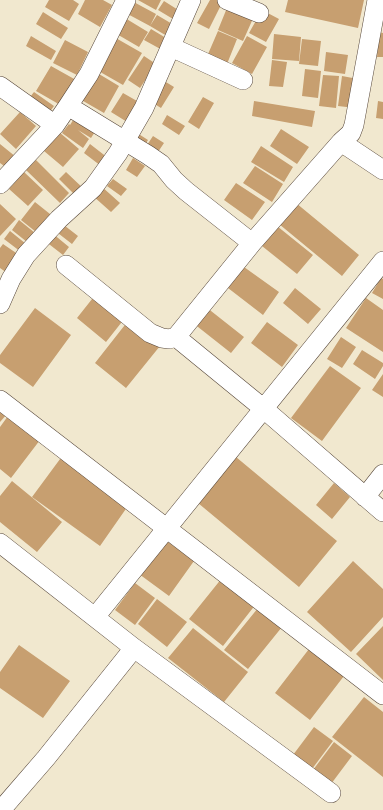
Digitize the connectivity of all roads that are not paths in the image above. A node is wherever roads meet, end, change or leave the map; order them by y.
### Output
1 (126, 0) edge
2 (191, 0) edge
3 (227, 0) edge
4 (377, 0) edge
5 (259, 13) dead end
6 (171, 47) junction
7 (243, 80) dead end
8 (0, 86) edge
9 (68, 106) junction
10 (55, 126) junction
11 (125, 142) junction
12 (341, 142) junction
13 (383, 170) edge
14 (0, 184) edge
15 (252, 243) junction
16 (383, 262) edge
17 (66, 264) dead end
18 (0, 304) edge
19 (176, 336) junction
20 (0, 400) edge
21 (264, 409) junction
22 (383, 474) edge
23 (365, 497) junction
24 (383, 512) edge
25 (167, 529) junction
26 (0, 543) edge
27 (95, 618) junction
28 (134, 648) junction
29 (383, 695) edge
30 (331, 793) dead end
31 (1, 810) edge

1 - 9 street
2 - 6 street
3 - 5 street
4 - 12 street
6 - 7 street
6 - 11 street
8 - 10 street
9 - 10 street
9 - 11 street
10 - 14 street
11 - 15 street
11 - 18 street
12 - 13 street
12 - 15 street
15 - 19 street
16 - 21 street
17 - 19 street
19 - 21 street
20 - 25 street
21 - 23 street
21 - 25 street
22 - 23 street
23 - 24 street
25 - 27 street
25 - 29 street
26 - 27 street
27 - 28 street
28 - 30 street
28 - 31 street

